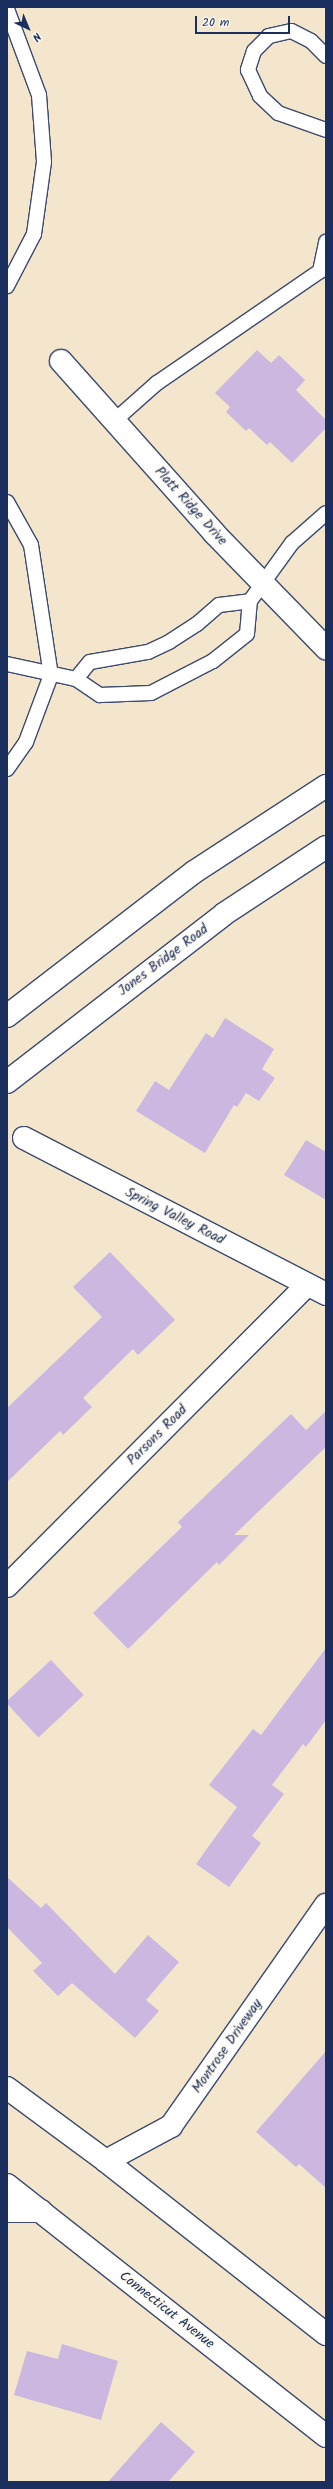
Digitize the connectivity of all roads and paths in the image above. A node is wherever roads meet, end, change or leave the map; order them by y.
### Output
1 (7, 9) edge
2 (326, 56) edge
3 (326, 130) edge
4 (326, 242) edge
5 (323, 269) edge
6 (7, 286) edge
7 (61, 361) dead end
8 (114, 421) junction
9 (7, 502) edge
10 (326, 513) edge
11 (265, 584) junction
12 (250, 601) junction
13 (326, 648) edge
14 (7, 664) edge
15 (51, 675) junction
16 (76, 679) junction
17 (7, 769) edge
18 (326, 786) edge
19 (326, 847) edge
20 (7, 1016) edge
21 (7, 1082) edge
22 (24, 1138) dead end
23 (307, 1284) junction
24 (326, 1294) edge
25 (7, 1586) edge
26 (326, 1905) edge
27 (7, 2088) edge
28 (106, 2161) junction
29 (7, 2185) edge
30 (7, 2211) edge
31 (40, 2211) junction
32 (326, 2334) edge
33 (326, 2436) edge

1 - 6 lane
2 - 3 lane
4 - 5 lane
5 - 8 lane
7 - 8 main road, Platt Ridge Drive
8 - 11 main road, Platt Ridge Drive
9 - 15 lane
10 - 11 lane
11 - 12 lane
11 - 13 main road, Platt Ridge Drive
12 - 16 lane
12 - 16 lane
14 - 15 lane
15 - 16 lane
15 - 17 lane
18 - 20 main road
19 - 21 main road, Jones Bridge Road
22 - 23 main road, Spring Valley Road
23 - 24 main road, Spring Valley Road
23 - 25 main road, Parsons Road
26 - 28 main road, Montrose Driveway
27 - 28 main road
28 - 32 main road
29 - 31 main road, Connecticut Avenue
30 - 31 main road
31 - 33 main road, Connecticut Avenue

